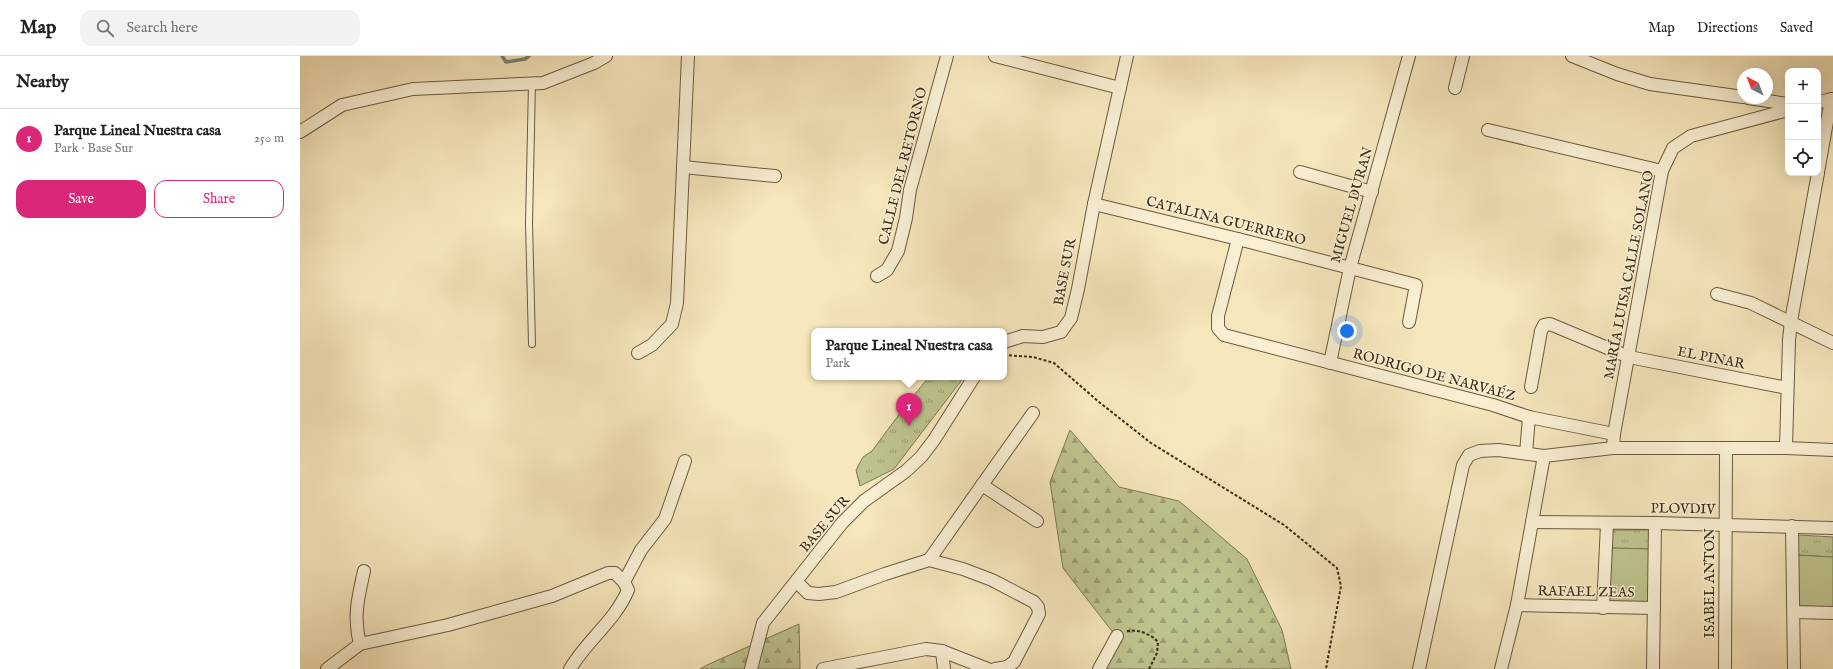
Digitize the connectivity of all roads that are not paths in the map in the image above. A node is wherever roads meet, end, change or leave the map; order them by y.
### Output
1 (606, 56) edge
2 (688, 56) edge
3 (947, 56) edge
4 (995, 56) edge
5 (1127, 56) edge
6 (1409, 56) edge
7 (1463, 56) edge
8 (1572, 56) edge
9 (532, 83) junction
10 (1120, 88) junction
11 (1455, 88) dead end
12 (1737, 96) edge
13 (1832, 99) edge
14 (1821, 101) edge
15 (1773, 102) edge
16 (1785, 104) edge
17 (1785, 111) edge
18 (1488, 130) dead end
19 (300, 132) edge
20 (1821, 157) edge
21 (683, 167) junction
22 (1662, 171) junction
23 (1300, 172) dead end
24 (775, 176) dead end
25 (1817, 176) edge
26 (1372, 192) junction
27 (1094, 204) junction
28 (1238, 239) junction
29 (1350, 268) junction
30 (877, 276) dead end
31 (1717, 294) dead end
32 (1791, 321) junction
33 (1409, 322) dead end
34 (1007, 341) edge
35 (1833, 343) edge
36 (532, 344) dead end
37 (638, 353) dead end
38 (1629, 357) junction
39 (1330, 363) junction
40 (972, 380) edge
41 (1531, 387) dead end
42 (1787, 388) junction
43 (1033, 413) dead end
44 (1529, 417) junction
45 (1614, 434) junction
46 (1614, 448) junction
47 (1786, 448) junction
48 (1726, 449) junction
49 (1833, 450) edge
50 (1526, 453) junction
51 (1544, 456) junction
52 (685, 461) dead end
53 (982, 485) junction
54 (1037, 521) dead end
55 (1532, 522) junction
56 (1655, 523) junction
57 (1607, 524) junction
58 (1725, 525) junction
59 (1792, 526) junction
60 (1833, 528) edge
61 (929, 560) junction
62 (364, 571) dead end
63 (624, 582) junction
64 (796, 582) junction
65 (1517, 605) junction
66 (1603, 608) junction
67 (1654, 608) junction
68 (1794, 612) junction
69 (1833, 613) edge
70 (1117, 636) road end
71 (360, 644) junction
72 (942, 651) junction
73 (327, 669) edge
74 (570, 669) edge
75 (751, 669) edge
76 (823, 669) edge
77 (944, 669) edge
78 (988, 669) edge
79 (995, 669) edge
80 (1099, 669) edge
81 (1419, 669) edge
82 (1501, 669) edge
83 (1653, 669) edge
84 (1725, 669) edge
85 (1794, 669) edge

1 - 9 street
2 - 21 street
3 - 30 street, CALLE DEL RETORNO
4 - 10 street
5 - 10 street
6 - 26 street, MIGUEL DURAN
7 - 11 street
8 - 12 street
9 - 19 street
9 - 36 lane
10 - 27 street, BASE SUR
13 - 14 street
13 - 20 street
15 - 16 street
17 - 22 street, MARÍA LUISA CALLE SOLANO
18 - 22 street
21 - 24 street
21 - 37 street
22 - 38 street, MARÍA LUISA CALLE SOLANO
23 - 26 street
25 - 32 street
26 - 29 street, MIGUEL DURAN
27 - 28 street, CATALINA GUERRERO
27 - 34 street, BASE SUR
28 - 29 street, CATALINA GUERRERO
28 - 39 street, RODRIGO DE NARVAÉZ
29 - 33 street, CATALINA GUERRERO
29 - 39 street, MIGUEL DURAN
31 - 32 street
32 - 35 street
32 - 42 street
38 - 41 street, EL PINAR
38 - 42 street, EL PINAR
38 - 45 street, MARÍA LUISA CALLE SOLANO
39 - 44 street, RODRIGO DE NARVAÉZ
40 - 64 street, BASE SUR
42 - 47 street
43 - 53 street
44 - 45 street, RODRIGO DE NARVAÉZ
44 - 50 street
45 - 46 street, MARÍA LUISA CALLE SOLANO
46 - 48 street
46 - 51 street
47 - 48 street
47 - 49 street
48 - 58 street, ISABEL ANTON
50 - 51 street
50 - 81 street
51 - 55 street
52 - 63 street
53 - 54 street
53 - 61 street
55 - 57 street, PLOVDIV
55 - 65 street
56 - 57 street, PLOVDIV
56 - 58 street, PLOVDIV
56 - 67 street
57 - 66 street
58 - 59 street, PLOVDIV
58 - 84 street, ISABEL ANTON
59 - 60 street, PLOVDIV
59 - 68 street
61 - 64 street
61 - 79 street
62 - 71 street
63 - 71 street
63 - 74 street
64 - 75 street, BASE SUR
65 - 66 street, RAFAEL ZEAS
65 - 82 street
66 - 67 street, RAFAEL ZEAS
67 - 83 street
68 - 69 street
68 - 85 street
70 - 80 street
71 - 73 street
72 - 76 street
72 - 77 street
72 - 78 street

